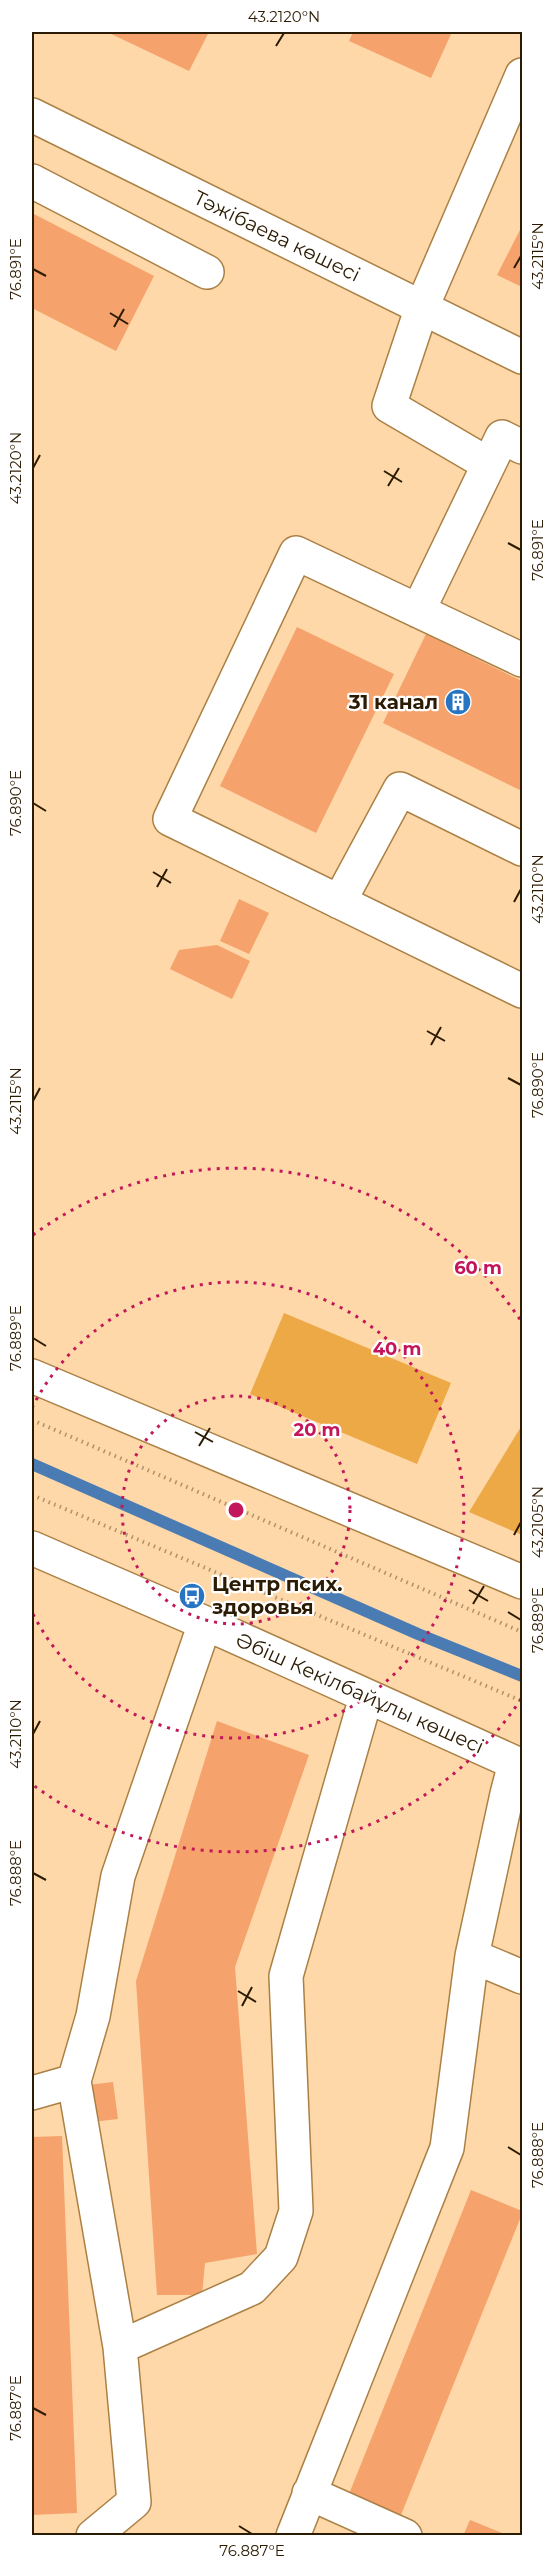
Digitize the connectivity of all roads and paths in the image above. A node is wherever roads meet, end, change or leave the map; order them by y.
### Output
1 (522, 75) edge
2 (32, 115) edge
3 (32, 181) edge
4 (207, 272) dead end
5 (422, 307) junction
6 (522, 357) edge
7 (522, 447) edge
8 (488, 464) junction
9 (418, 611) junction
10 (522, 660) edge
11 (522, 849) edge
12 (339, 902) junction
13 (522, 991) edge
14 (32, 1376) edge
15 (32, 1420) edge
16 (32, 1495) edge
17 (32, 1548) edge
18 (522, 1582) edge
19 (205, 1623) junction
20 (522, 1632) edge
21 (366, 1697) junction
22 (522, 1701) edge
23 (519, 1765) edge
24 (472, 1956) junction
25 (522, 1977) edge
26 (74, 2081) junction
27 (32, 2093) edge
28 (120, 2347) junction
29 (309, 2493) junction
30 (93, 2535) edge
31 (293, 2535) edge
32 (405, 2535) edge

1 - 5 street
2 - 5 street, Тәжібаева көшесі
3 - 4 street
5 - 6 street, Тәжібаева көшесі
5 - 8 street
7 - 8 street
8 - 9 street
9 - 10 street
9 - 12 street
11 - 12 street
12 - 13 street
14 - 18 street
15 - 20 path
16 - 22 path
17 - 19 street, Әбіш Кекілбайұлы көшесі
19 - 21 street, Әбіш Кекілбайұлы көшесі
19 - 26 street
21 - 23 street, Әбіш Кекілбайұлы көшесі
21 - 28 street
23 - 24 street
24 - 25 street
24 - 29 street
26 - 27 street
26 - 28 street
28 - 30 street
29 - 31 street
29 - 32 street

